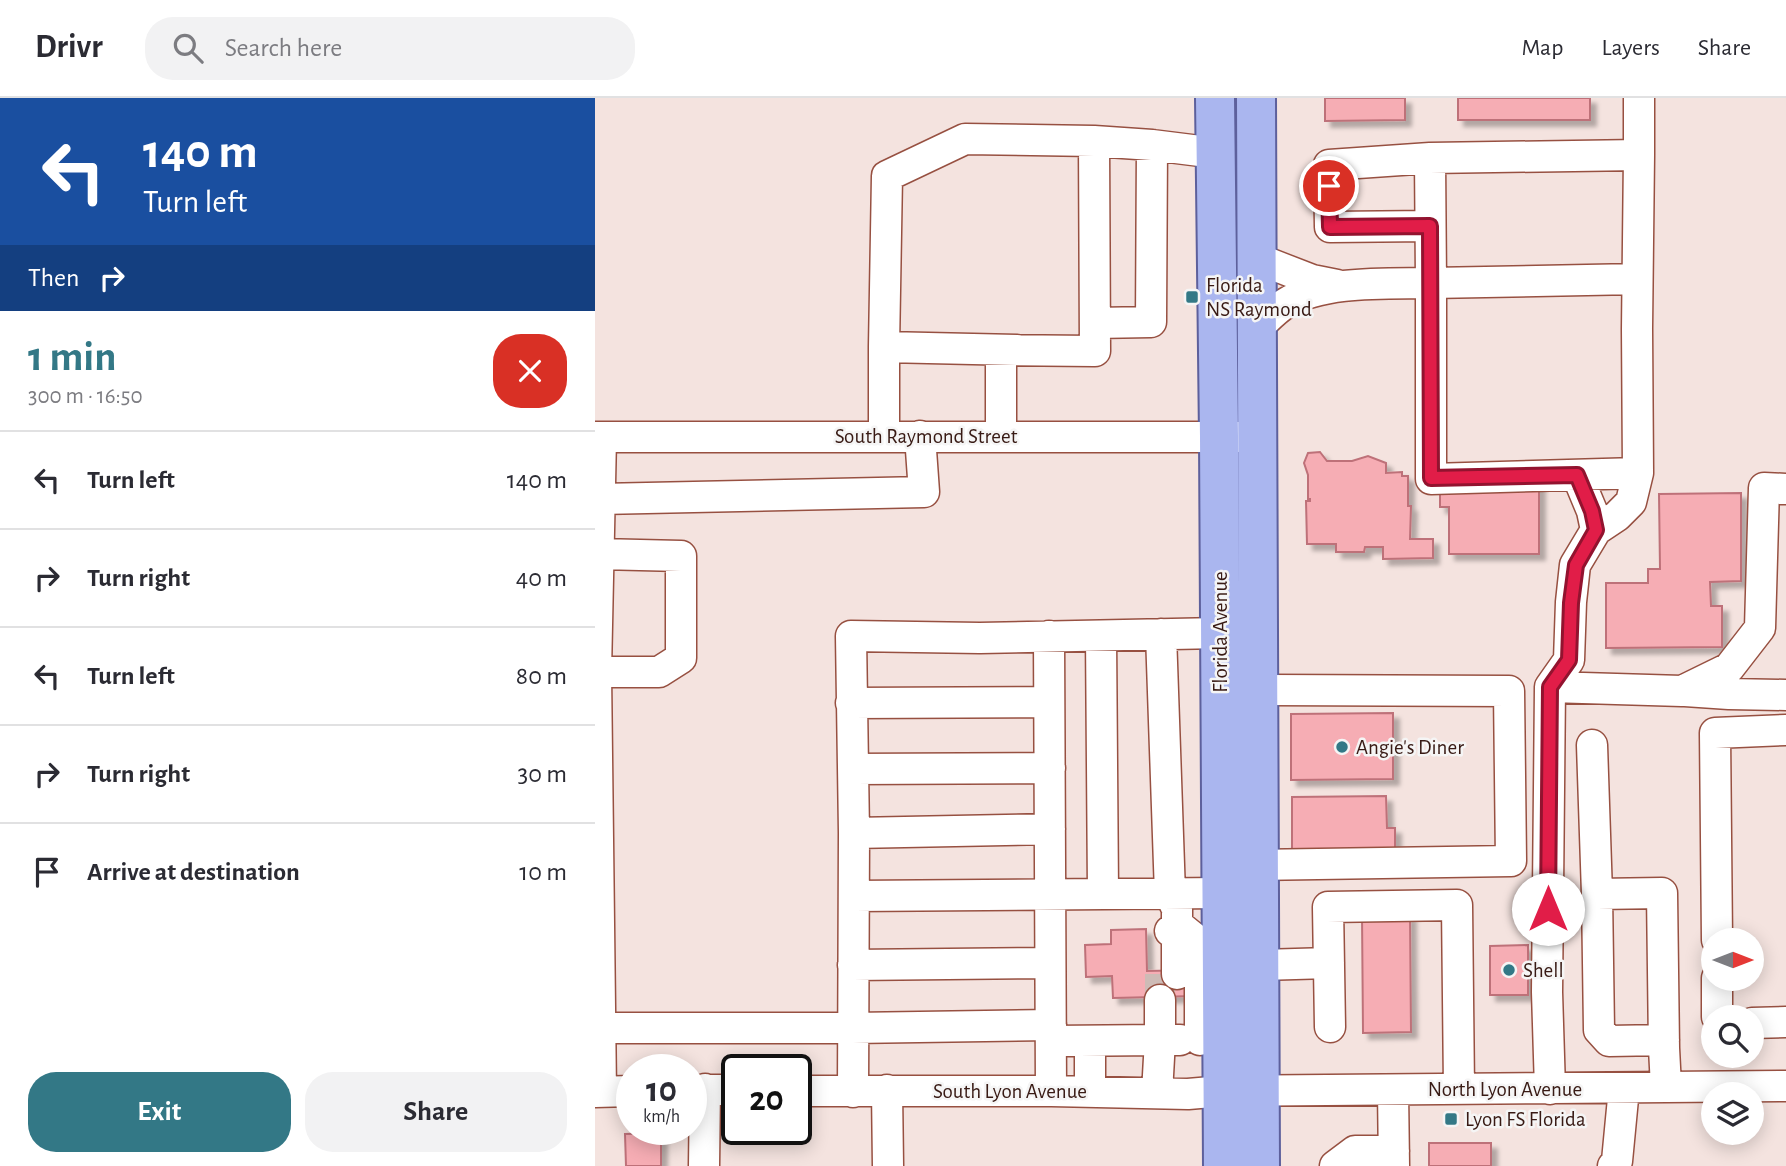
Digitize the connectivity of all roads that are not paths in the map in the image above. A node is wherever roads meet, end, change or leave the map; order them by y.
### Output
1 (1215, 98) edge
2 (1256, 98) edge
3 (1639, 98) edge
4 (1094, 141) junction
5 (1152, 145) junction
6 (1216, 153) junction
7 (1639, 155) junction
8 (1430, 158) junction
9 (1430, 226) junction
10 (1258, 259) junction
11 (1637, 279) junction
12 (1431, 283) junction
13 (1341, 286) junction
14 (1095, 323) junction
15 (1257, 328) junction
16 (884, 347) junction
17 (1017, 350) junction
18 (884, 436) junction
19 (920, 436) junction
20 (1002, 436) junction
21 (598, 437) edge
22 (1219, 437) junction
23 (1257, 438) junction
24 (1638, 473) junction
25 (1577, 475) junction
26 (1786, 489) edge
27 (600, 499) junction
28 (1596, 530) junction
29 (599, 554) junction
30 (1220, 633) junction
31 (1161, 634) junction
32 (1049, 636) junction
33 (1101, 636) junction
34 (596, 672) edge
35 (1550, 687) junction
36 (1258, 690) junction
37 (1682, 691) junction
38 (1786, 695) edge
39 (1049, 702) junction
40 (851, 703) junction
41 (1786, 730) edge
42 (1592, 745) dead end
43 (1049, 768) junction
44 (853, 769) junction
45 (1050, 829) junction
46 (854, 832) junction
47 (1259, 865) junction
48 (1103, 893) junction
49 (1222, 893) junction
50 (1050, 894) junction
51 (1170, 894) junction
52 (1597, 894) junction
53 (854, 896) junction
54 (1178, 926) junction
55 (1717, 928) edge
56 (1050, 963) junction
57 (1329, 964) junction
58 (853, 965) junction
59 (1259, 965) junction
60 (1786, 1022) edge
61 (1764, 1023) edge
62 (1330, 1027) dead end
63 (600, 1028) junction
64 (853, 1028) junction
65 (1052, 1033) junction
66 (1190, 1040) junction
67 (1664, 1040) junction
68 (1090, 1042) junction
69 (1786, 1086) edge
70 (1666, 1087) junction
71 (1624, 1088) junction
72 (1459, 1089) junction
73 (1550, 1089) junction
74 (887, 1090) junction
75 (1393, 1090) junction
76 (616, 1091) edge
77 (812, 1091) edge
78 (1051, 1091) junction
79 (1241, 1091) junction
80 (598, 1092) edge
81 (853, 1092) junction
82 (1090, 1092) junction
83 (1157, 1093) junction
84 (702, 1145) edge
85 (1394, 1158) edge
86 (704, 1166) edge
87 (888, 1166) edge
88 (1223, 1166) edge
89 (1260, 1166) edge
90 (1335, 1166) edge
91 (1613, 1166) edge

1 - 6 main road, Florida Avenue
2 - 10 main road, Florida Avenue
3 - 7 street
4 - 5 street
4 - 14 street
4 - 16 street
5 - 6 street
5 - 14 street
6 - 22 main road, Florida Avenue
7 - 8 street
7 - 11 street
8 - 9 street
8 - 9 street
9 - 12 street
10 - 13 street
10 - 15 main road, Florida Avenue
11 - 12 street
11 - 24 street
12 - 13 street
12 - 25 street
13 - 15 street
14 - 17 street
15 - 23 main road, Florida Avenue
16 - 17 street
16 - 18 street
17 - 20 street
18 - 19 street, South Raymond Street
18 - 21 street, South Raymond Street
19 - 20 street, South Raymond Street
19 - 27 street
20 - 22 street, South Raymond Street
21 - 27 street
22 - 23 street, South Raymond Street
22 - 30 main road, Florida Avenue
23 - 36 main road, Florida Avenue
24 - 25 street
24 - 28 street
25 - 28 street
26 - 37 street
27 - 29 street
28 - 35 street
29 - 34 street
29 - 34 street
30 - 31 street
30 - 49 main road, Florida Avenue
31 - 33 street
31 - 51 street
32 - 33 street
32 - 39 street
32 - 40 street
33 - 48 street
34 - 63 street
35 - 37 street
35 - 73 street
36 - 47 main road, Florida Avenue
36 - 47 street
37 - 38 street
39 - 40 street
39 - 43 street
40 - 44 street
41 - 55 street
42 - 52 street
43 - 44 street
43 - 45 street
44 - 46 street
45 - 46 street
45 - 50 street
46 - 53 street
47 - 59 main road, Florida Avenue
48 - 50 street
48 - 51 street
49 - 51 street
49 - 66 main road, Florida Avenue
50 - 53 street
50 - 56 street
51 - 54 street
52 - 67 street
52 - 67 street
53 - 58 street
54 - 66 street
54 - 66 street
56 - 58 street
56 - 65 street
57 - 59 street
57 - 62 street
57 - 72 street
58 - 64 street
59 - 79 main road, Florida Avenue
60 - 61 street
63 - 64 street
63 - 80 street
64 - 65 street
64 - 81 street
65 - 68 street
65 - 78 street
66 - 68 street
66 - 79 main road, Florida Avenue
66 - 83 street
67 - 70 street
68 - 82 street
69 - 70 street, North Lyon Avenue
70 - 71 street, North Lyon Avenue
71 - 73 street, North Lyon Avenue
71 - 91 street
72 - 73 street, North Lyon Avenue
72 - 75 street, North Lyon Avenue
74 - 78 street, South Lyon Avenue
74 - 81 street, South Lyon Avenue
74 - 87 street
75 - 79 street, North Lyon Avenue
75 - 85 street
76 - 80 street
77 - 81 street, South Lyon Avenue
78 - 82 street, South Lyon Avenue
79 - 83 street, South Lyon Avenue
79 - 88 main road, Florida Avenue
79 - 89 main road, Florida Avenue
82 - 83 street, South Lyon Avenue
84 - 86 street
85 - 90 street

